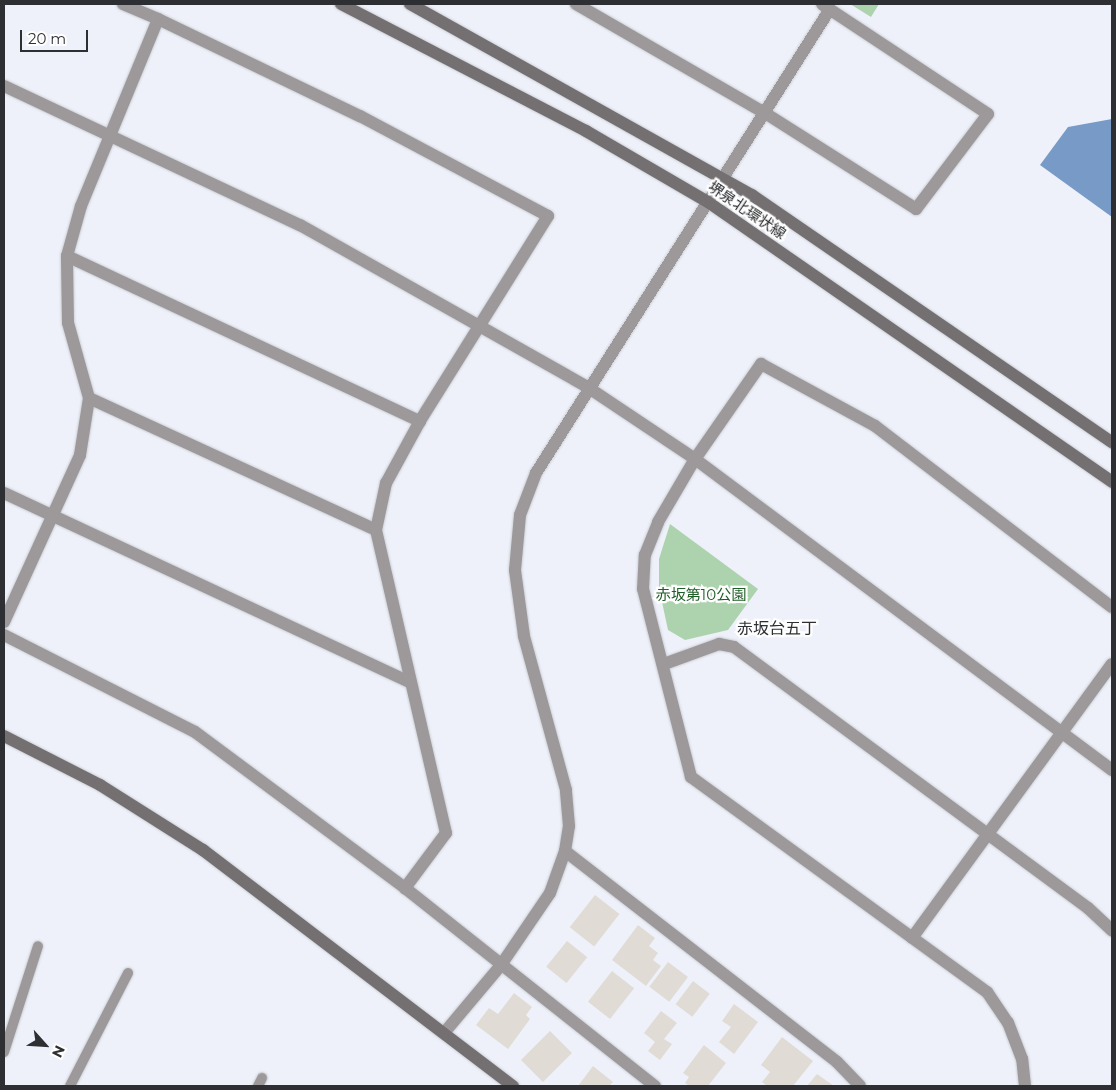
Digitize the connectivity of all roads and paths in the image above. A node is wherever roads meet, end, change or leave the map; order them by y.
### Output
1 (123, 4) edge
2 (341, 4) edge
3 (410, 4) edge
4 (576, 4) edge
5 (826, 6) edge
6 (158, 19) junction
7 (4, 86) edge
8 (766, 113) junction
9 (110, 136) junction
10 (722, 178) junction
11 (708, 202) junction
12 (67, 256) junction
13 (480, 325) junction
14 (589, 388) junction
15 (89, 398) junction
16 (420, 421) junction
17 (1112, 442) edge
18 (695, 459) junction
19 (1112, 482) edge
20 (4, 493) edge
21 (54, 517) junction
22 (376, 530) junction
23 (1112, 607) edge
24 (4, 622) edge
25 (4, 635) edge
26 (664, 664) junction
27 (1112, 664) edge
28 (409, 682) junction
29 (1064, 734) junction
30 (4, 736) edge
31 (1112, 770) edge
32 (988, 836) junction
33 (564, 850) junction
34 (405, 888) junction
35 (1112, 930) edge
36 (912, 938) junction
37 (38, 946) dead end
38 (500, 965) junction
39 (128, 973) dead end
40 (444, 1032) junction
41 (4, 1052) edge
42 (70, 1086) edge
43 (513, 1086) edge
44 (655, 1086) edge
45 (860, 1086) edge
46 (1025, 1086) edge

1 - 6 street
2 - 11 main road, 堺泉北環状線
3 - 10 main road, 堺泉北環状線
4 - 8 street
5 - 8 street
5 - 8 street
6 - 9 street
6 - 13 street
7 - 9 street
8 - 10 street
9 - 12 street
9 - 13 street
10 - 11 street
10 - 17 main road, 堺泉北環状線
11 - 14 street
11 - 19 main road, 堺泉北環状線
12 - 15 street
12 - 16 street
13 - 14 street
13 - 16 street
14 - 18 street
14 - 33 street
15 - 21 street
15 - 22 street
16 - 22 street
18 - 23 street
18 - 26 street
18 - 29 street
20 - 21 street
21 - 24 street
21 - 28 street
22 - 28 street
25 - 34 street
26 - 32 street
26 - 36 street
27 - 29 street
28 - 34 street
29 - 31 street
29 - 32 street
30 - 40 main road
32 - 35 street
32 - 36 street
33 - 38 street
33 - 45 street
34 - 38 street
36 - 46 street
37 - 41 lane
38 - 40 street
38 - 44 street
39 - 42 lane
40 - 43 main road

